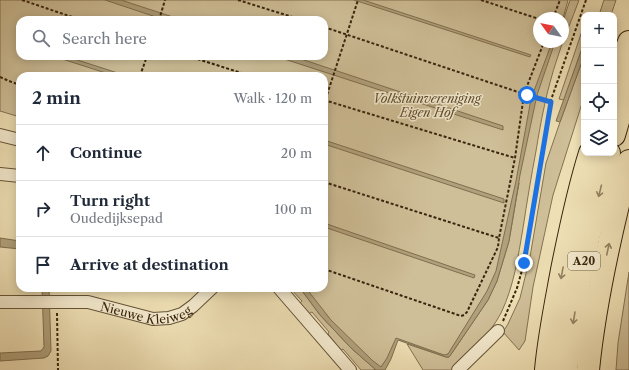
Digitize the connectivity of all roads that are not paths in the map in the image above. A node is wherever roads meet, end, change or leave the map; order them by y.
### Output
1 (629, 42) edge
2 (617, 75) edge
3 (629, 84) edge
4 (617, 125) edge
5 (0, 135) edge
6 (16, 139) edge
7 (589, 156) edge
8 (608, 156) edge
9 (629, 161) edge
10 (0, 174) edge
11 (16, 176) edge
12 (208, 292) edge
13 (282, 292) edge
14 (0, 302) edge
15 (498, 331) road end
16 (350, 370) edge
17 (458, 370) edge
18 (546, 370) edge
19 (566, 370) edge
20 (588, 370) edge

1 - 2 highway
3 - 4 highway
5 - 6 street
7 -> 18 highway, A20
8 -> 19 highway, A20
20 -> 9 highway, A20
10 - 11 street
12 - 14 street, Nieuwe Kleiweg
13 - 16 street
15 - 17 street

